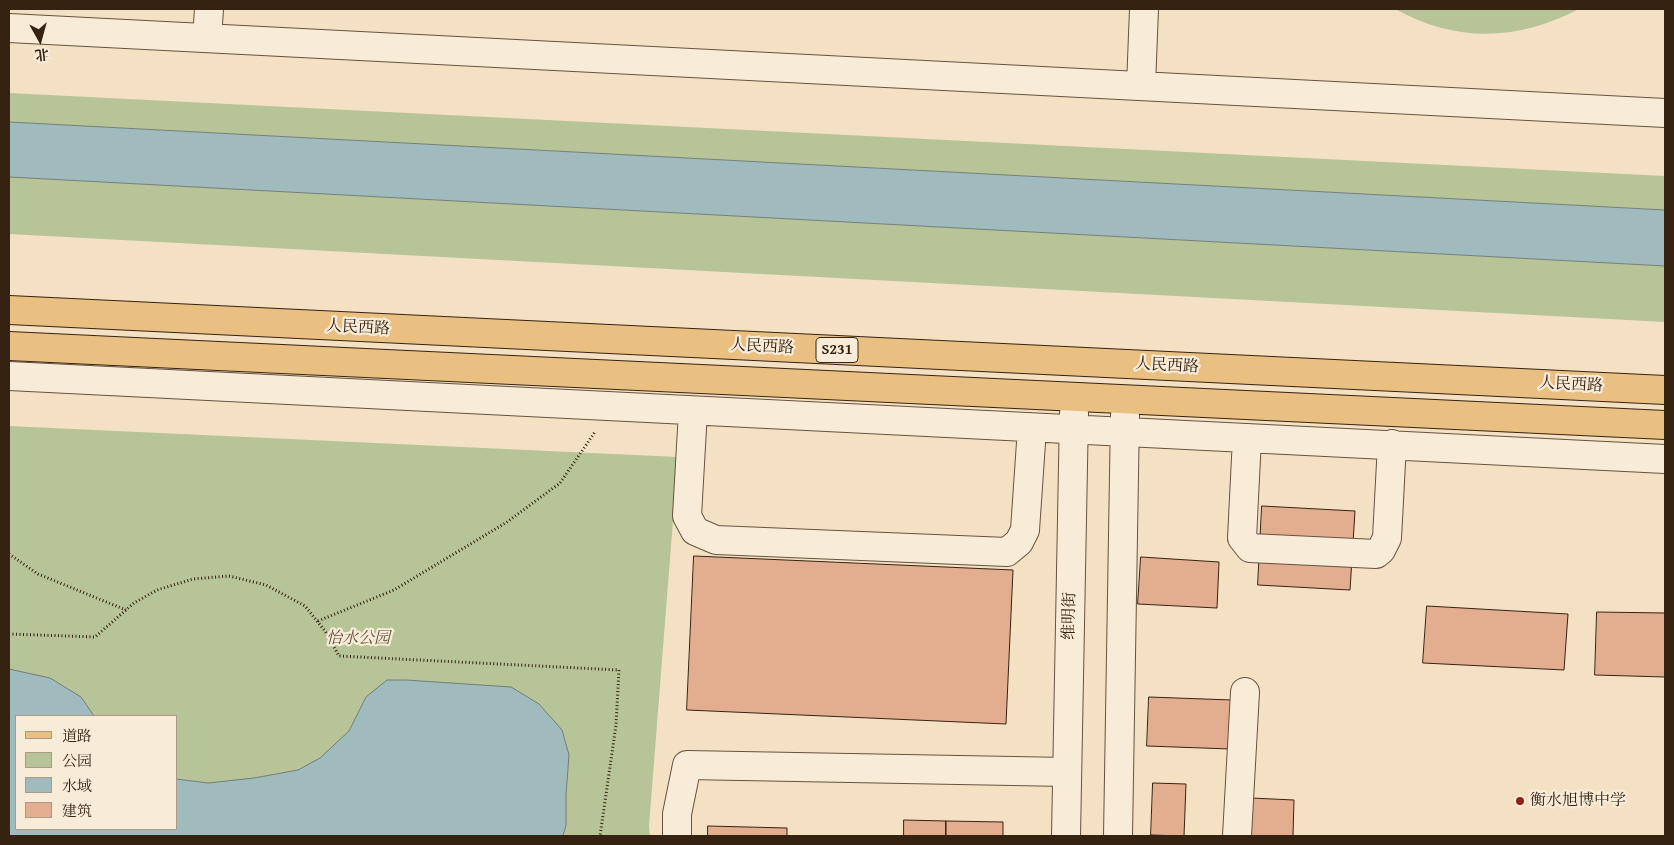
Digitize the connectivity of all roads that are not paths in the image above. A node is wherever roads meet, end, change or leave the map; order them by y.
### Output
1 (209, 9) edge
2 (1144, 9) edge
3 (9, 28) edge
4 (207, 38) junction
5 (1142, 86) junction
6 (1665, 113) edge
7 (9, 310) edge
8 (9, 346) edge
9 (9, 376) edge
10 (1665, 390) edge
11 (1075, 397) junction
12 (1126, 399) junction
13 (693, 411) junction
14 (1665, 425) edge
15 (1032, 428) junction
16 (1074, 430) junction
17 (1125, 433) junction
18 (1247, 438) junction
19 (1392, 444) junction
20 (1665, 459) edge
21 (1245, 692) dead end
22 (1067, 772) junction
23 (677, 836) edge
24 (1066, 836) edge
25 (1118, 836) edge
26 (1237, 836) edge

1 - 4 street
2 - 5 street
3 - 4 street
4 - 5 street
5 - 6 street
7 - 10 main road, 人民西路 / S231
8 - 11 main road, S231
9 - 13 street
11 - 12 main road, S231
11 - 16 street, 维明街
12 - 14 main road, S231
12 - 17 street
13 - 15 street
13 - 15 street
15 - 16 street
16 - 17 street
16 - 22 street, 维明街
17 - 18 street
17 - 25 street
18 - 19 street
18 - 19 street
19 - 20 street
21 - 26 street
22 - 23 street
22 - 24 street, 维明街

